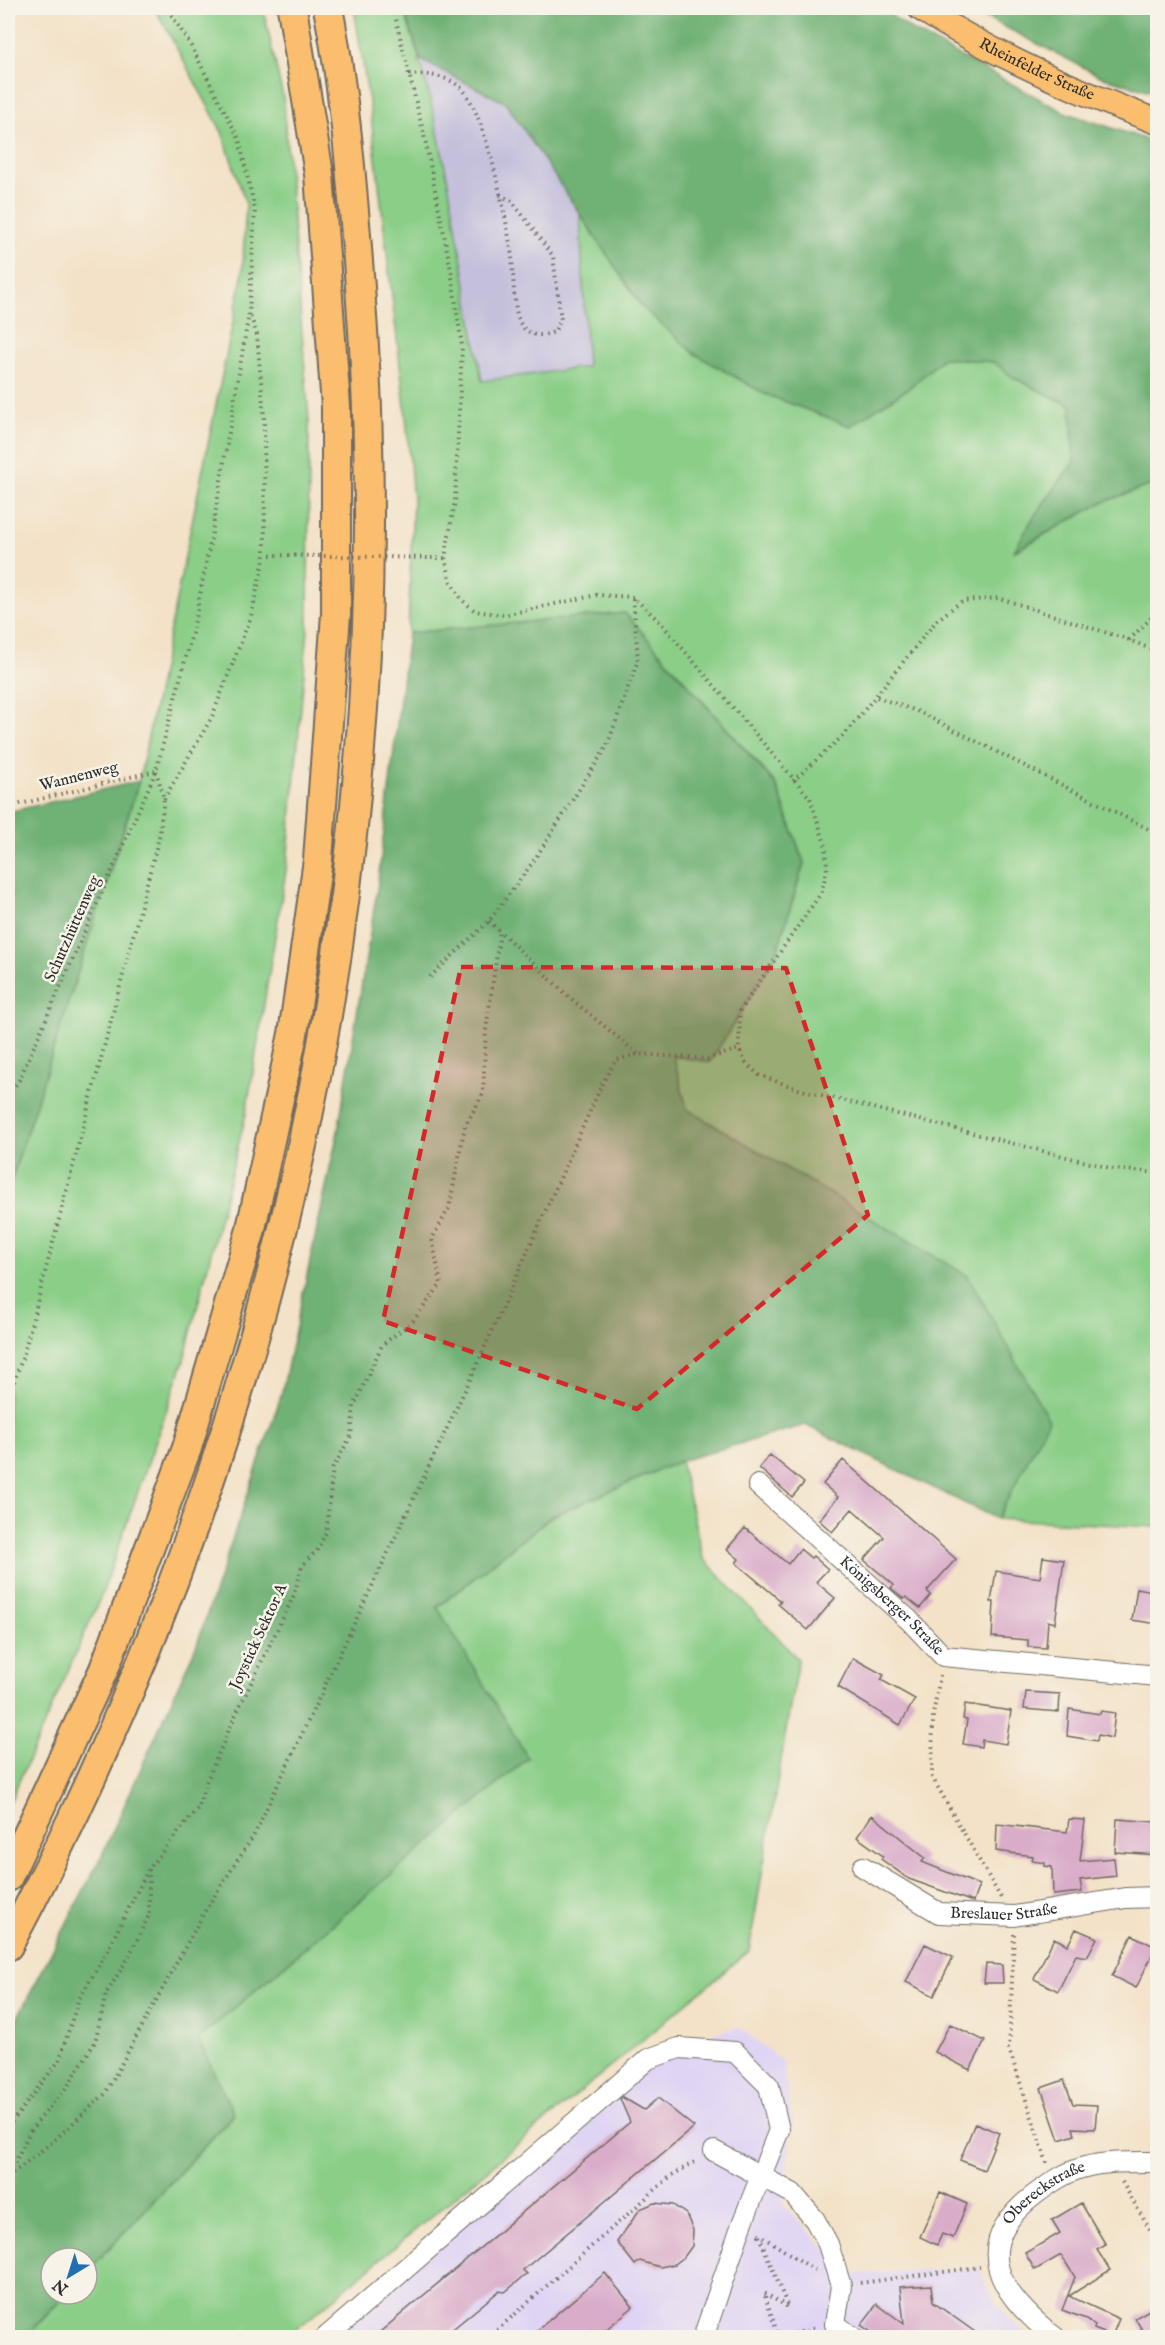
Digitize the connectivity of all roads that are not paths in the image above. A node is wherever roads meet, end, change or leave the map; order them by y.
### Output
1 (292, 8) edge
2 (328, 8) edge
3 (920, 8) edge
4 (1158, 122) edge
5 (758, 1485) dead end
6 (1158, 1676) edge
7 (863, 1868) dead end
8 (8, 1877) edge
9 (1158, 1897) edge
10 (8, 1947) edge
11 (714, 2151) road end
12 (1158, 2162) edge
13 (763, 2177) junction
14 (326, 2337) edge
15 (703, 2337) edge
16 (854, 2337) edge
17 (1056, 2337) edge

1 - 8 highway
2 - 10 highway
3 - 4 main road, Rheinfelder Straße
5 - 6 street, Königsberger Straße
7 - 9 street, Breslauer Straße
11 - 13 street
12 - 17 street, Obereckstraße
13 - 14 street
13 - 15 street
13 - 16 street

